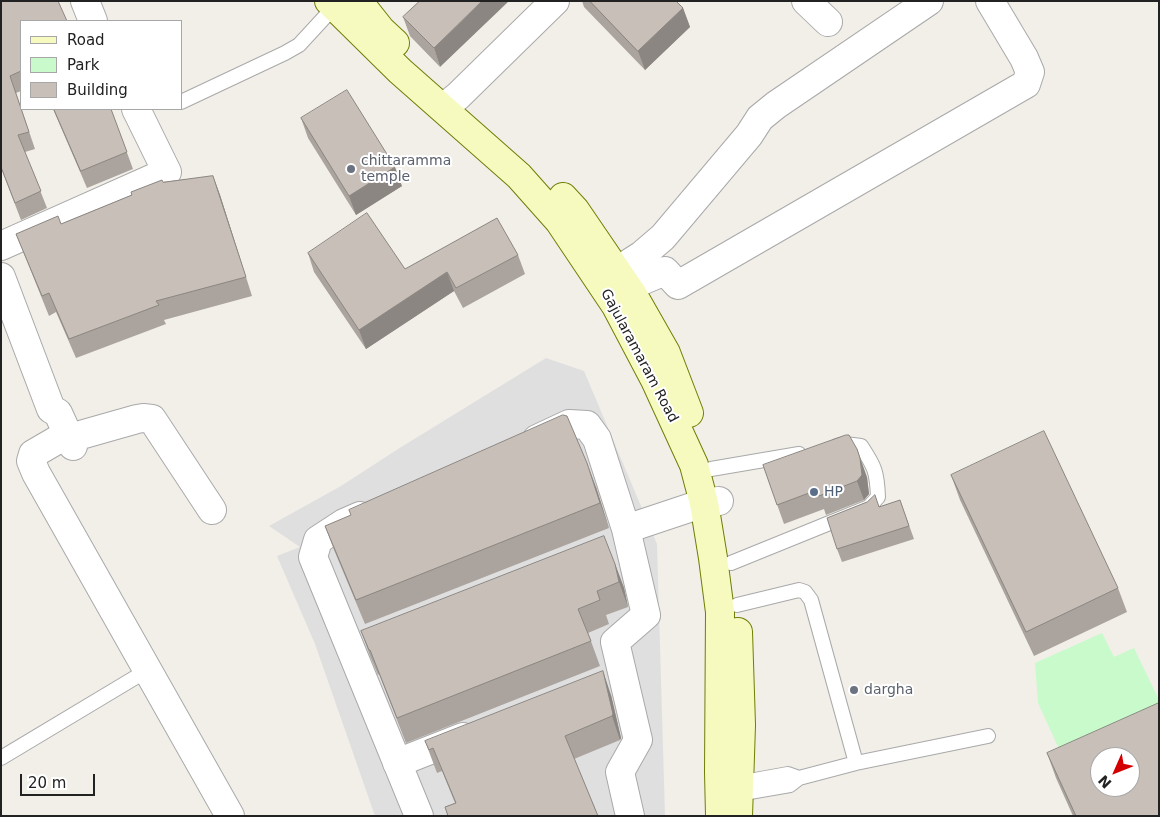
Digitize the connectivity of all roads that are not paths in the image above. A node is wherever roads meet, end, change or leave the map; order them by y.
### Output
1 (85, 1) edge
2 (555, 1) edge
3 (806, 1) edge
4 (929, 1) edge
5 (990, 1) edge
6 (340, 3) edge
7 (93, 20) edge
8 (828, 22) dead end
9 (182, 102) edge
10 (451, 102) junction
11 (136, 110) edge
12 (1, 246) edge
13 (653, 262) junction
14 (1, 277) edge
15 (622, 279) junction
16 (65, 443) junction
17 (515, 448) edge
18 (711, 470) junction
19 (712, 502) junction
20 (380, 508) edge
21 (212, 510) dead end
22 (627, 533) junction
23 (600, 548) edge
24 (731, 563) junction
25 (737, 605) junction
26 (622, 674) junction
27 (136, 677) dead end
28 (595, 684) edge
29 (487, 727) edge
30 (988, 736) dead end
31 (1, 758) edge
32 (398, 763) junction
33 (856, 763) junction
34 (738, 798) edge
35 (230, 816) edge
36 (419, 816) edge
37 (630, 816) edge
38 (720, 816) edge

1 - 7 street
2 - 10 street
3 - 8 street
4 - 13 street
5 - 13 street
6 - 9 lane
6 - 10 main road, Gajularamaram Road
10 - 15 main road, Gajularamaram Road
10 - 19 main road, Gajularamaram Road
11 - 12 street
13 - 15 street
14 - 16 street
15 - 18 main road, Gajularamaram Road
16 - 21 street
16 - 35 street
17 - 22 street
18 - 19 main road, Gajularamaram Road
18 - 24 lane
19 - 22 street
19 - 24 main road, Gajularamaram Road
19 - 38 main road, Gajularamaram Road
20 - 32 street
22 - 23 street
22 - 26 street
24 - 25 main road, Gajularamaram Road
25 - 33 lane
25 - 34 main road, Gajularamaram Road
26 - 28 street
26 - 37 street
27 - 31 lane
29 - 32 street
30 - 33 lane
32 - 36 street
33 - 34 lane

